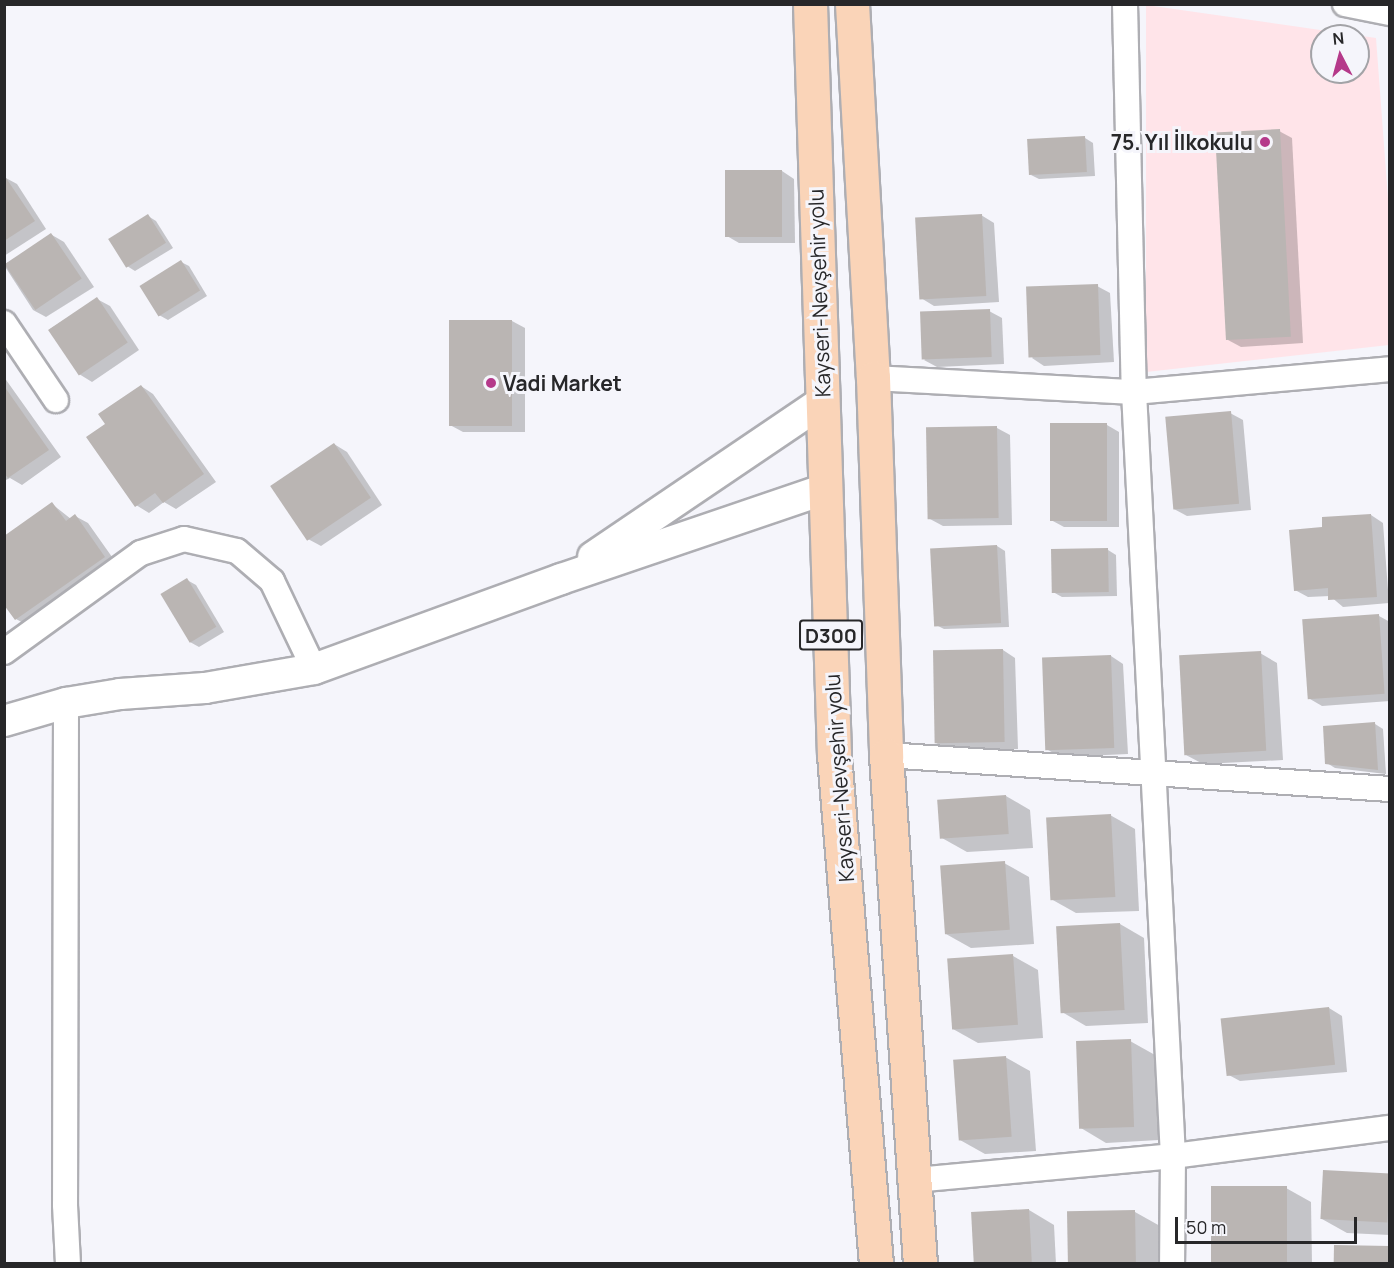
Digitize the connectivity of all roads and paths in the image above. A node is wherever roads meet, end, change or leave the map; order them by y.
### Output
1 (810, 4) edge
2 (852, 4) edge
3 (1125, 4) edge
4 (1345, 4) edge
5 (1389, 13) edge
6 (4, 323) edge
7 (1389, 369) edge
8 (1389, 375) edge
9 (873, 378) junction
10 (1134, 392) junction
11 (56, 400) dead end
12 (823, 401) junction
13 (826, 489) junction
14 (561, 579) junction
15 (4, 652) edge
16 (314, 669) junction
17 (66, 703) junction
18 (4, 721) edge
19 (886, 755) junction
20 (1151, 774) junction
21 (1389, 789) edge
22 (1389, 1128) edge
23 (1173, 1156) junction
24 (915, 1180) junction
25 (68, 1263) edge
26 (876, 1263) edge
27 (920, 1263) edge
28 (1172, 1263) edge

1 - 12 highway, Kayseri-Nevşehir yolu / D300
2 - 9 highway, D300
3 - 10 street
4 - 5 street
6 - 11 street
7 - 8 street
7 - 10 street
9 - 10 street
9 - 19 highway, D300
10 - 20 street
12 - 13 highway, Kayseri-Nevşehir yolu / D300
12 - 14 street
13 - 14 street
13 - 26 highway, Kayseri-Nevşehir yolu / D300
14 - 16 street
15 - 16 street
16 - 17 street
17 - 18 street
17 - 25 street
19 - 20 street
19 - 24 highway, D300
20 - 21 street
20 - 23 street
22 - 23 street
23 - 24 street
23 - 28 street
24 - 27 highway, D300

